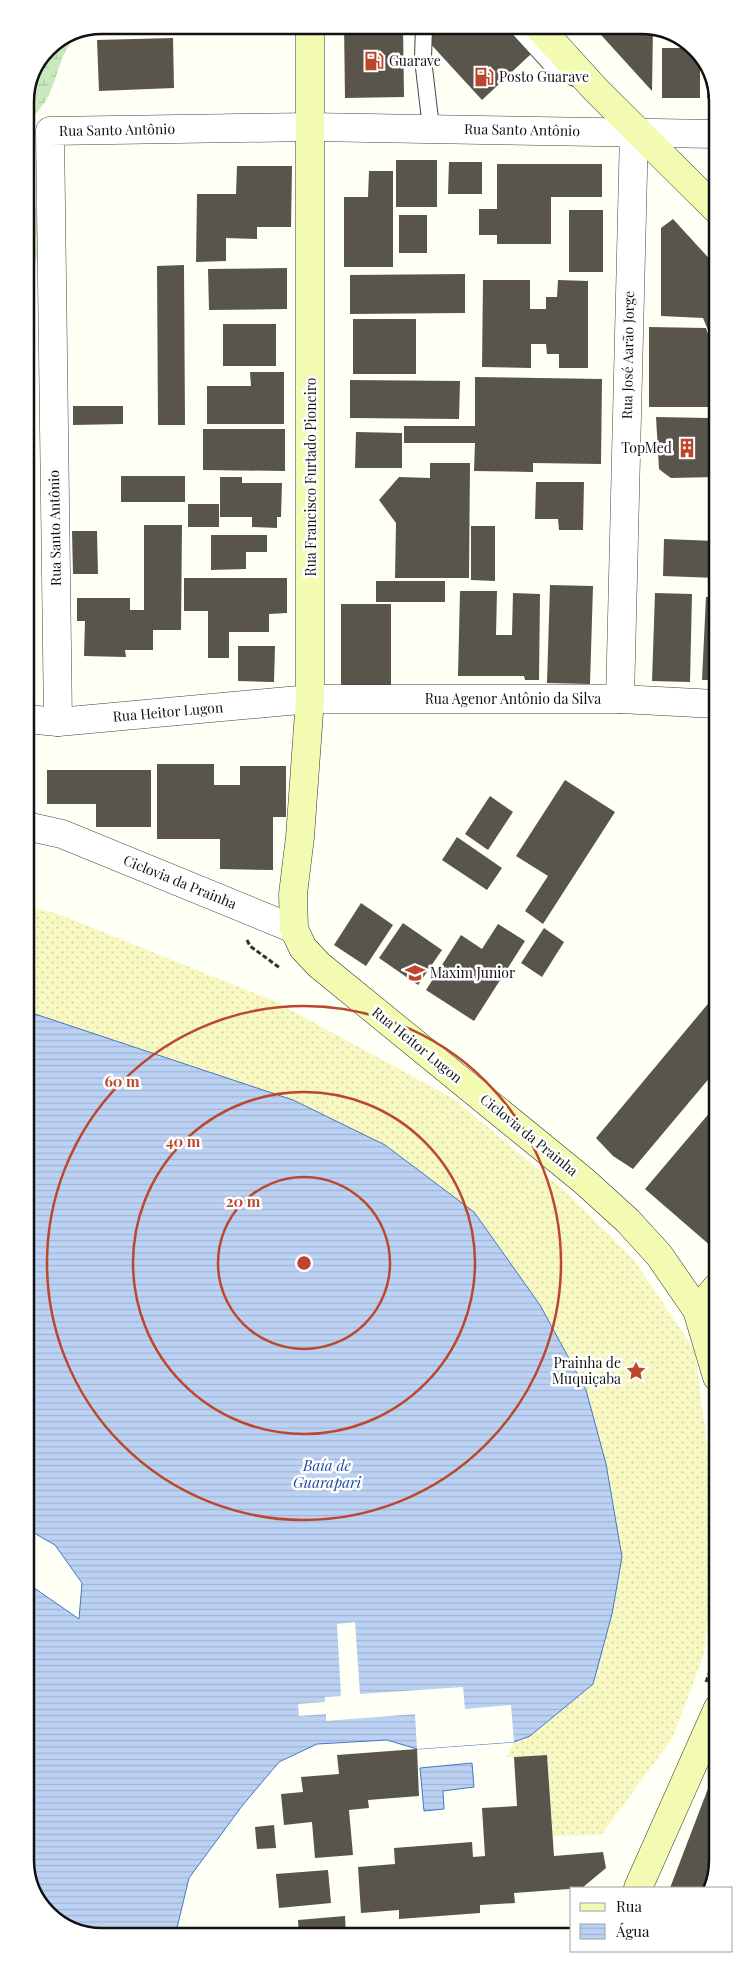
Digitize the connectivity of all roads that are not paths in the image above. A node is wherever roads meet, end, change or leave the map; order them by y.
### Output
1 (310, 34) edge
2 (424, 34) edge
3 (524, 34) edge
4 (545, 34) edge
5 (596, 90) junction
6 (311, 127) junction
7 (431, 128) junction
8 (637, 132) junction
9 (709, 134) edge
10 (709, 202) edge
11 (310, 699) junction
12 (620, 699) junction
13 (709, 704) edge
14 (34, 720) edge
15 (58, 722) junction
16 (34, 828) edge
17 (294, 929) junction
18 (709, 1296) edge
19 (696, 1310) junction
20 (709, 1322) edge
21 (709, 1351) edge
22 (709, 1728) edge
23 (638, 1887) edge

1 - 6 street, Rua Francisco Furtado Pioneiro
2 - 7 lane
3 - 5 lane
4 - 5 street
5 - 8 street
6 - 7 street, Rua Santo Antônio
6 - 11 street, Rua Francisco Furtado Pioneiro
6 - 15 street, Rua Santo Antônio
7 - 8 street, Rua Santo Antônio
8 - 9 street, Rua Santo Antônio
8 - 10 street
8 - 12 street, Rua José Aarão Jorge
11 - 12 street, Rua Agenor Antônio da Silva
11 - 15 street, Rua Heitor Lugon
11 - 17 street, Rua Francisco Furtado Pioneiro
12 - 13 street, Rua Agenor Antônio da Silva
14 - 15 street, Rua Heitor Lugon
16 - 17 street
17 - 19 street, Rua Heitor Lugon
18 - 19 street
19 - 20 street
19 - 21 street, Rua Heitor Lugon
22 - 23 street

